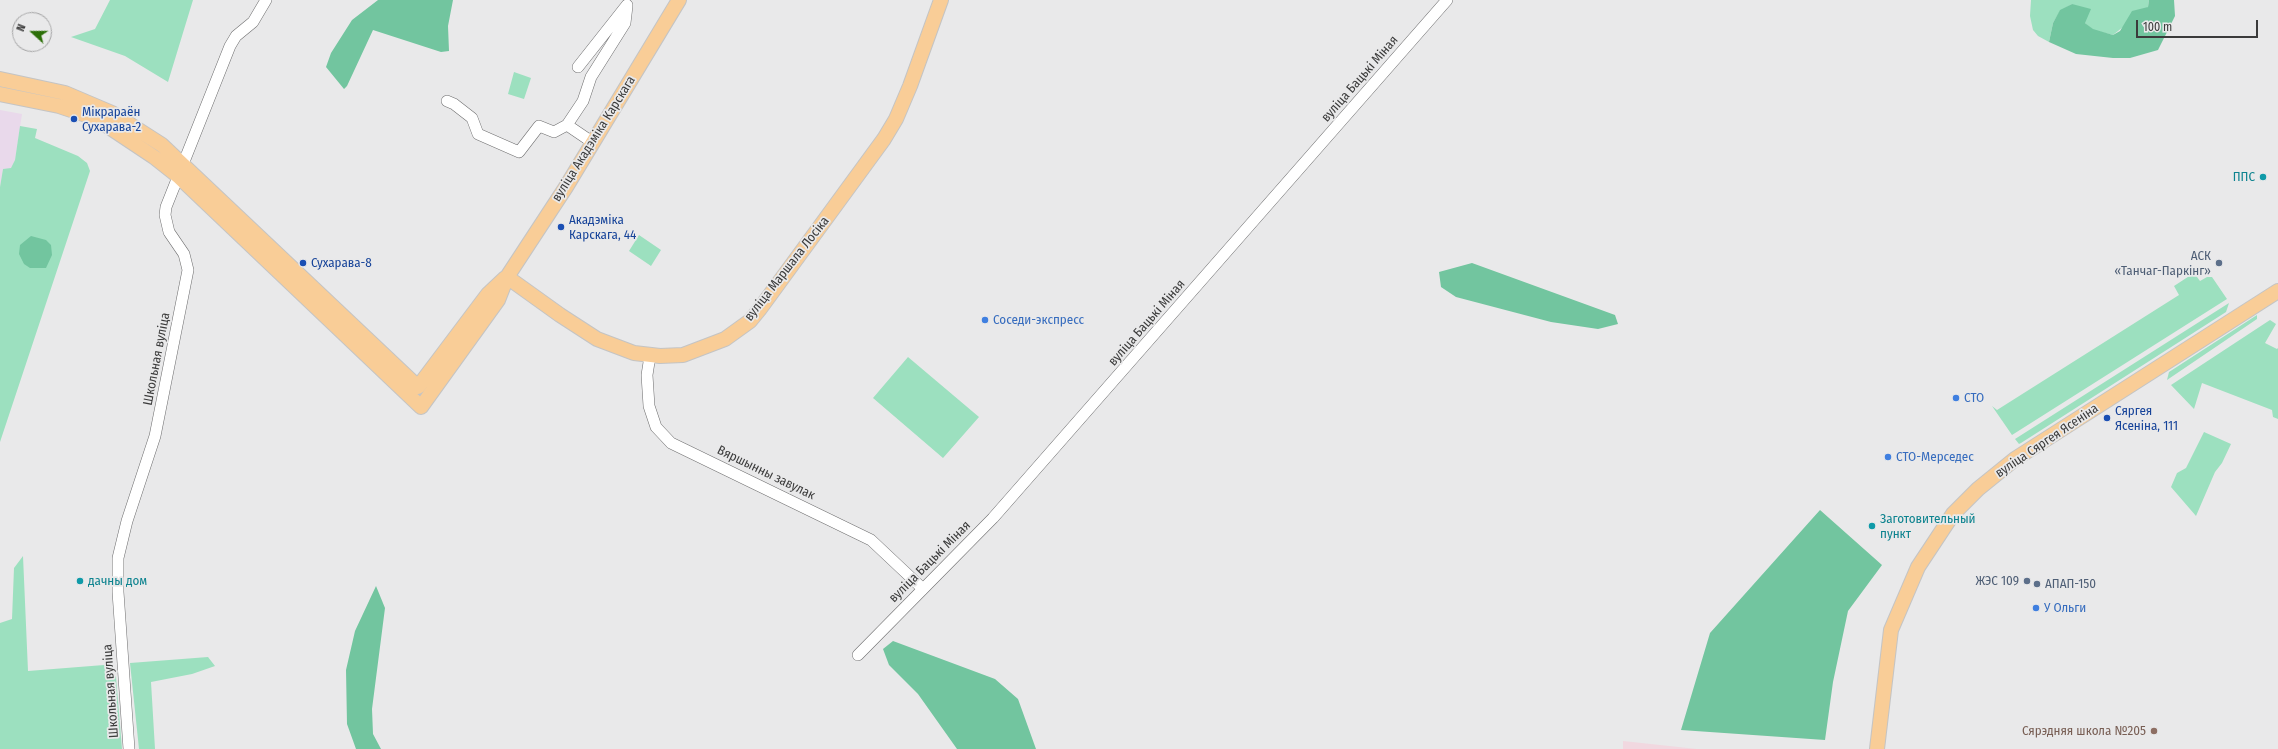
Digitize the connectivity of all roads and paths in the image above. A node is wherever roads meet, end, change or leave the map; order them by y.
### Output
1 (266, 0) edge
2 (679, 0) edge
3 (941, 0) edge
4 (1447, 0) edge
5 (629, 3) edge
6 (578, 67) dead end
7 (0, 79) edge
8 (35, 85) junction
9 (0, 94) edge
10 (32, 100) junction
11 (447, 101) dead end
12 (567, 126) junction
13 (592, 142) junction
14 (181, 170) junction
15 (507, 277) junction
16 (2278, 291) edge
17 (650, 356) junction
18 (418, 387) junction
19 (428, 398) junction
20 (922, 588) junction
21 (858, 654) dead end
22 (129, 749) edge
23 (1877, 749) edge

1 - 14 street, Школьная вуліца
2 - 13 main road, вуліца Акадэміка Карскага
3 - 17 main road, вуліца Маршала Лосіка
4 - 20 street, вуліца Бацькі Міная
5 - 6 street
5 - 12 street
7 - 8 main road
8 - 10 main road
8 - 14 main road
9 - 10 main road
10 - 14 main road
11 - 12 street
12 - 13 street
13 - 15 main road, вуліца Акадэміка Карскага
14 - 18 main road
14 - 19 main road
14 - 22 street, Школьная вуліца
15 - 17 main road, вуліца Маршала Лосіка
15 - 18 main road
15 - 19 main road
16 - 23 main road, вуліца Сяргея Ясеніна
17 - 20 street, Вяршынны завулак
18 - 19 main road
20 - 21 street, вуліца Бацькі Міная

